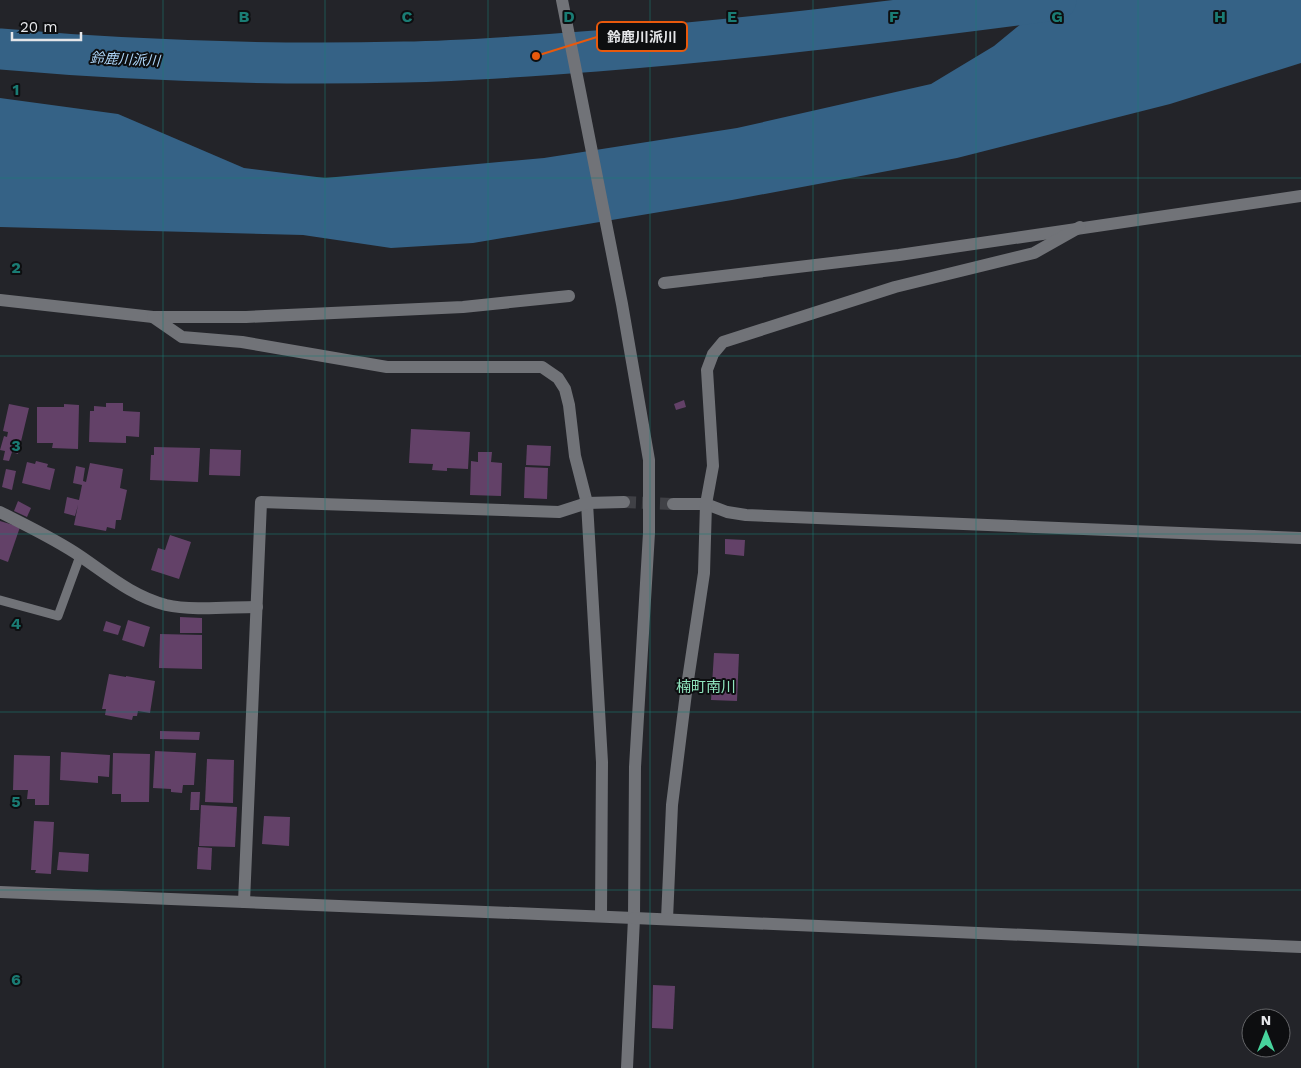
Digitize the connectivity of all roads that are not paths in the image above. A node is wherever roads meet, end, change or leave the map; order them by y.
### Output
1 (562, 0) edge
2 (1301, 196) edge
3 (1080, 227) junction
4 (664, 283) dead end
5 (569, 296) dead end
6 (0, 300) edge
7 (152, 317) junction
8 (624, 502) tunnel mouth
9 (587, 503) junction
10 (673, 504) tunnel mouth
11 (706, 504) junction
12 (0, 512) edge
13 (1301, 538) edge
14 (80, 556) junction
15 (0, 600) edge
16 (257, 607) junction
17 (0, 892) edge
18 (244, 902) junction
19 (600, 916) junction
20 (634, 918) junction
21 (667, 919) junction
22 (1301, 946) edge
23 (627, 1068) edge

1 - 20 street
2 - 3 street
3 - 4 street
3 - 11 street
5 - 7 street
6 - 7 street
7 - 9 street
8 - 9 street
9 - 16 street
9 - 19 street
10 - 11 street
11 - 13 street
11 - 21 street
12 - 14 street
14 - 15 lane
14 - 16 street
16 - 18 street
17 - 18 street
18 - 19 street
19 - 20 street
20 - 21 street
20 - 23 street
21 - 22 street

